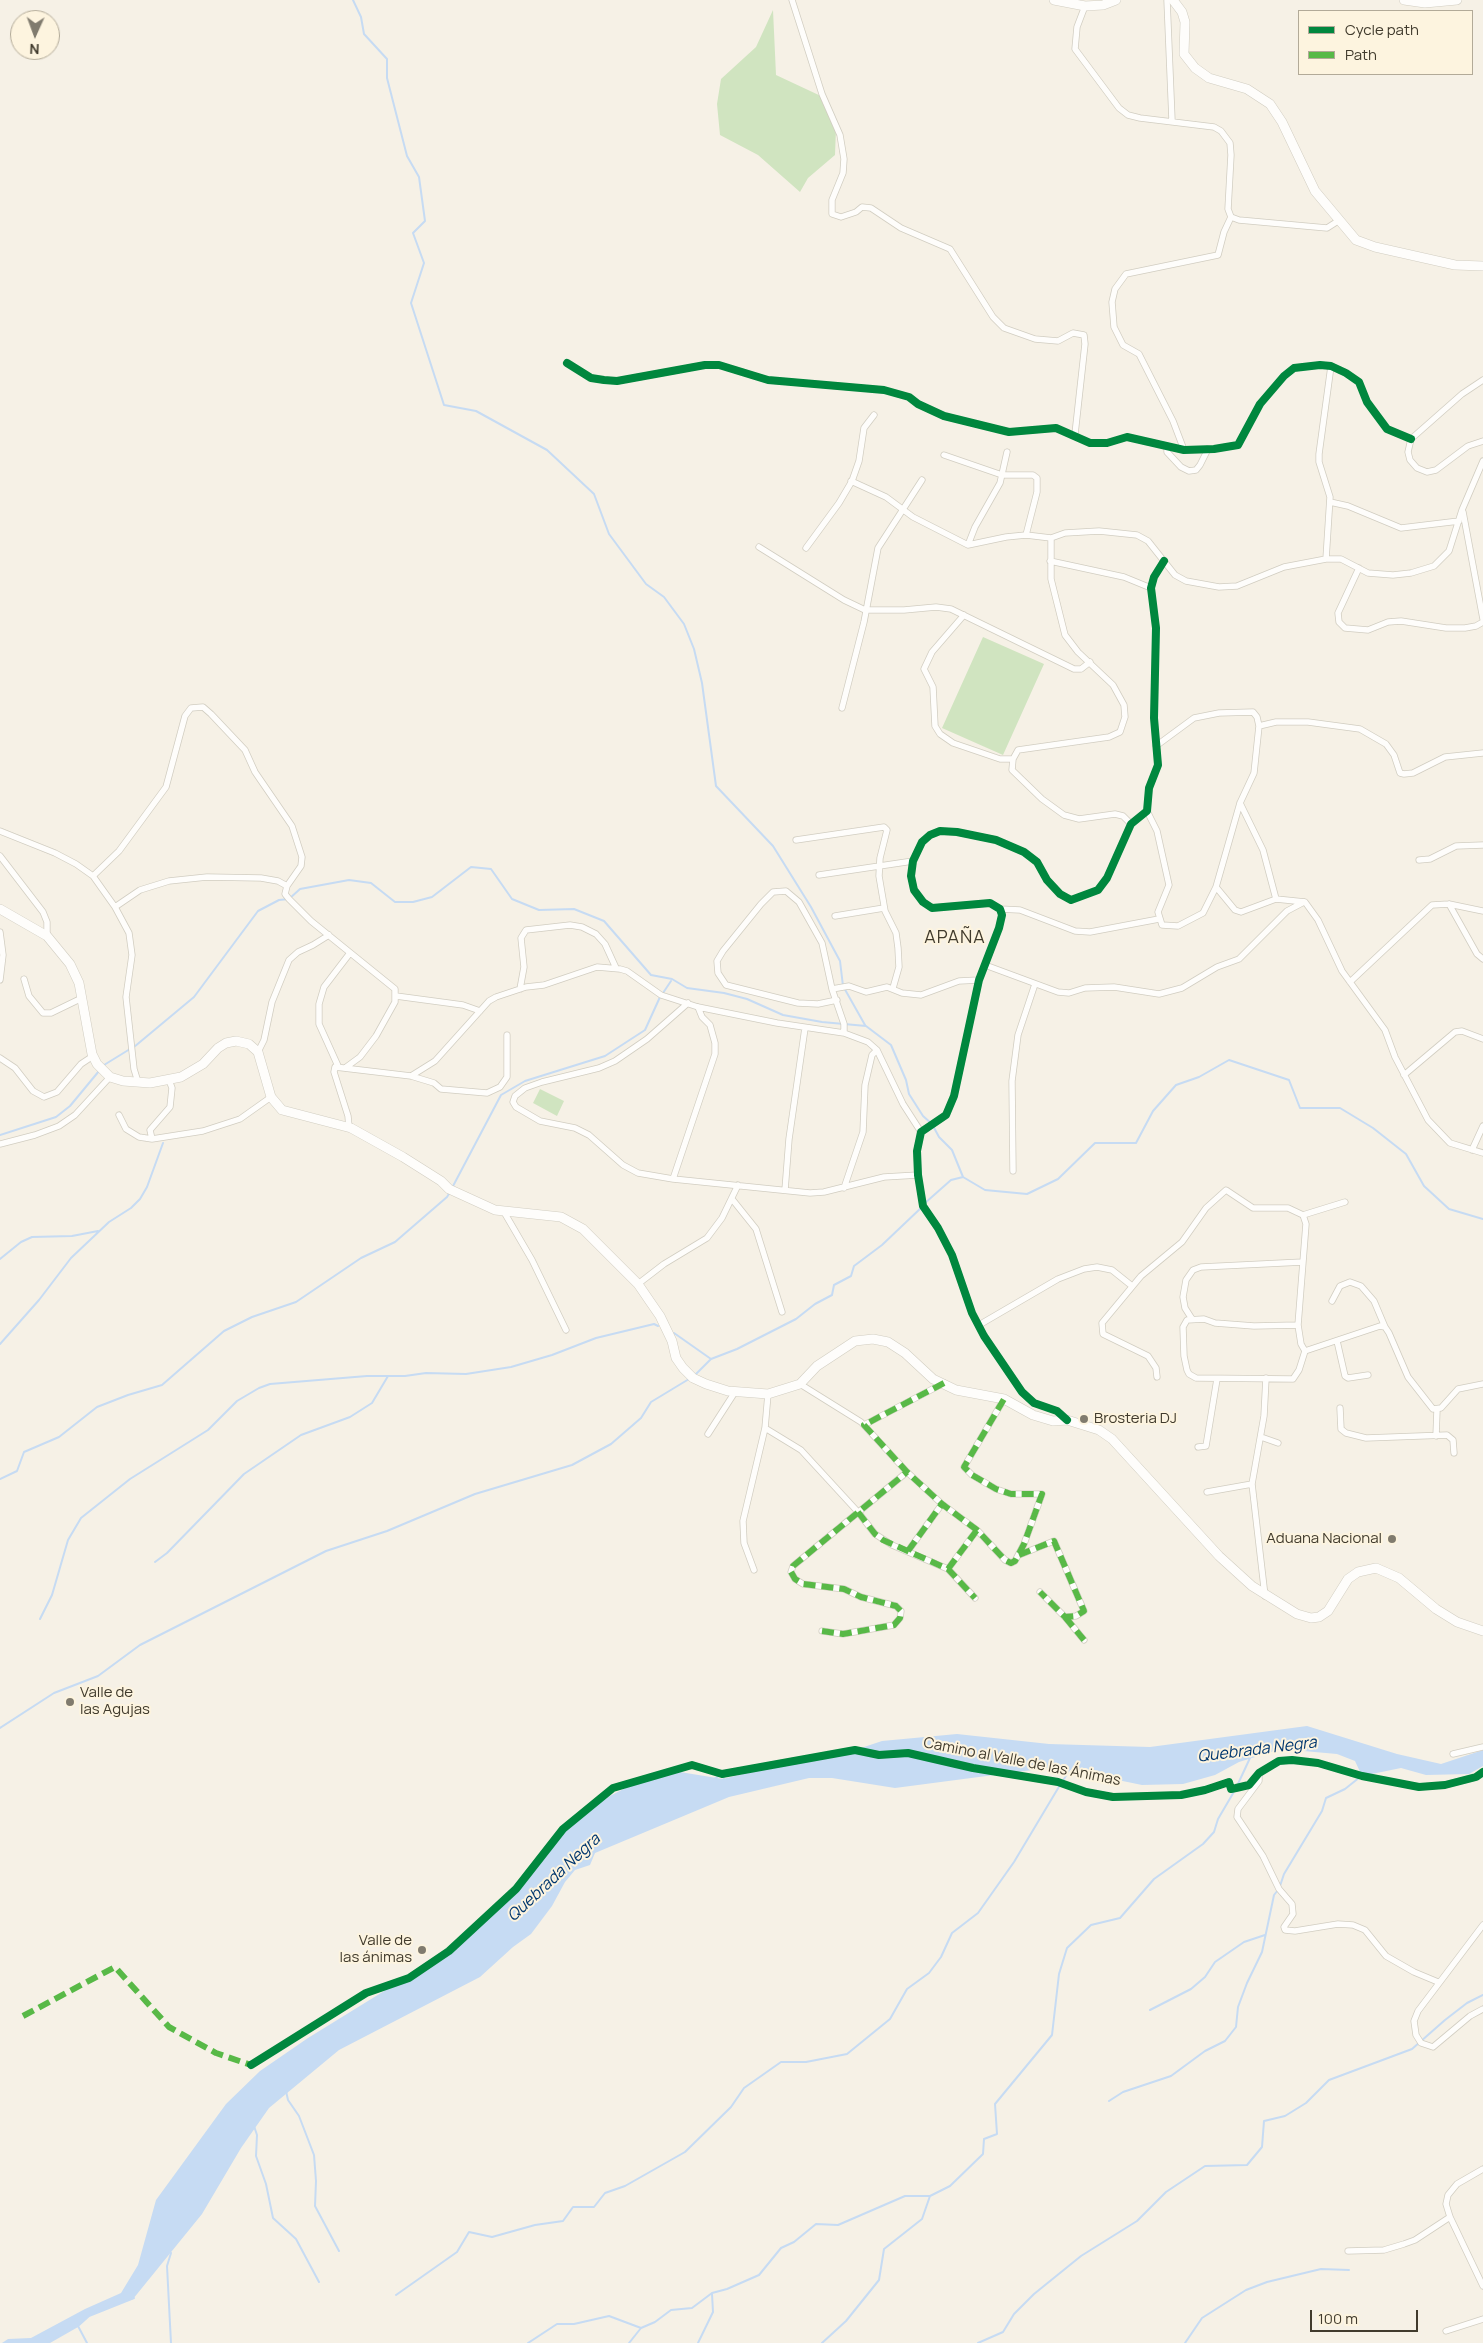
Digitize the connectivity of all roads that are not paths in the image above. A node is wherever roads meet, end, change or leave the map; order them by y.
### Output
1 (792, 0) edge
2 (1054, 0) edge
3 (1116, 0) edge
4 (1167, 0) edge
5 (1173, 0) edge
6 (1404, 0) edge
7 (1457, 0) edge
8 (1085, 6) junction
9 (1172, 120) junction
10 (1231, 217) junction
11 (1338, 221) junction
12 (1483, 266) edge
13 (567, 363) dead end
14 (1331, 366) junction
15 (1483, 380) edge
16 (874, 415) dead end
17 (1075, 434) junction
18 (1411, 439) junction
19 (1483, 441) edge
20 (1167, 446) junction
21 (1208, 449) junction
22 (1184, 450) junction
23 (1007, 452) dead end
24 (944, 455) dead end
25 (1483, 461) edge
26 (1002, 475) junction
27 (851, 480) junction
28 (922, 480) dead end
29 (1330, 502) junction
30 (1462, 510) junction
31 (903, 511) junction
32 (1459, 521) junction
33 (1026, 535) junction
34 (1051, 538) junction
35 (968, 545) junction
36 (758, 547) dead end
37 (806, 548) dead end
38 (1326, 559) junction
39 (1050, 561) junction
40 (1164, 561) junction
41 (1359, 568) junction
42 (1151, 588) junction
43 (865, 610) junction
44 (964, 615) junction
45 (1483, 620) edge
46 (1090, 662) junction
47 (842, 708) dead end
48 (1259, 726) junction
49 (1156, 746) junction
50 (1483, 753) edge
51 (1013, 759) junction
52 (1240, 803) junction
53 (1147, 811) junction
54 (1131, 824) junction
55 (0, 831) edge
56 (796, 840) dead end
57 (1483, 845) edge
58 (0, 856) edge
59 (1419, 860) dead end
60 (913, 861) junction
61 (879, 866) junction
62 (819, 875) dead end
63 (93, 876) junction
64 (287, 886) junction
65 (1216, 887) junction
66 (1276, 899) junction
67 (1304, 902) junction
68 (1449, 904) junction
69 (115, 907) junction
70 (884, 908) junction
71 (0, 909) edge
72 (1000, 909) junction
73 (1483, 911) edge
74 (834, 916) dead end
75 (1158, 919) junction
76 (0, 932) edge
77 (329, 935) junction
78 (48, 936) junction
79 (350, 954) junction
80 (1483, 960) edge
81 (985, 965) junction
82 (616, 968) junction
83 (24, 979) dead end
84 (0, 980) edge
85 (979, 980) junction
86 (1350, 982) junction
87 (1035, 984) junction
88 (893, 988) junction
89 (520, 989) junction
90 (834, 989) junction
91 (396, 996) junction
92 (82, 998) junction
93 (837, 1000) junction
94 (688, 1003) junction
95 (698, 1007) junction
96 (480, 1011) junction
97 (805, 1028) junction
98 (844, 1033) junction
99 (507, 1035) dead end
100 (1483, 1039) edge
101 (877, 1050) junction
102 (258, 1052) junction
103 (0, 1058) edge
104 (95, 1060) junction
105 (338, 1066) junction
106 (345, 1068) junction
107 (108, 1075) junction
108 (1404, 1075) junction
109 (411, 1076) junction
110 (169, 1080) junction
111 (138, 1082) junction
112 (271, 1097) junction
113 (120, 1115) dead end
114 (1483, 1126) edge
115 (349, 1128) junction
116 (921, 1132) junction
117 (152, 1139) junction
118 (0, 1144) edge
119 (1472, 1150) junction
120 (1483, 1153) edge
121 (1013, 1171) dead end
122 (918, 1175) junction
123 (673, 1179) junction
124 (738, 1184) junction
125 (844, 1188) junction
126 (785, 1190) junction
127 (732, 1200) junction
128 (1345, 1202) dead end
129 (504, 1212) junction
130 (1303, 1215) junction
131 (1303, 1262) junction
132 (638, 1284) junction
133 (1132, 1286) junction
134 (1332, 1301) dead end
135 (782, 1312) dead end
136 (1192, 1319) junction
137 (978, 1325) junction
138 (1298, 1325) junction
139 (1385, 1327) junction
140 (566, 1330) dead end
141 (1337, 1340) junction
142 (1305, 1351) junction
143 (1368, 1375) dead end
144 (1157, 1377) dead end
145 (1266, 1378) junction
146 (1217, 1379) junction
147 (944, 1383) junction
148 (800, 1384) junction
149 (1483, 1384) edge
150 (734, 1392) junction
151 (768, 1394) junction
152 (1004, 1399) junction
153 (1340, 1408) dead end
154 (1437, 1410) junction
155 (1067, 1420) junction
156 (864, 1425) junction
157 (765, 1428) junction
158 (708, 1434) dead end
159 (1436, 1436) junction
160 (1261, 1437) junction
161 (1278, 1443) dead end
162 (1198, 1447) dead end
163 (1454, 1453) dead end
164 (907, 1472) junction
165 (1252, 1484) junction
166 (1207, 1492) dead end
167 (942, 1504) junction
168 (858, 1512) junction
169 (977, 1530) junction
170 (908, 1552) junction
171 (1019, 1555) junction
172 (948, 1569) junction
173 (754, 1570) dead end
174 (1040, 1592) dead end
175 (1266, 1596) junction
176 (975, 1598) dead end
177 (1065, 1617) junction
178 (822, 1631) dead end
179 (1483, 1632) edge
180 (1084, 1640) dead end
181 (1483, 1746) edge
182 (1453, 1754) dead end
183 (1483, 1772) edge
184 (1259, 1773) junction
185 (1483, 1925) edge
186 (1438, 1982) junction
187 (1483, 2009) edge
188 (251, 2065) dead end
189 (1483, 2170) edge
190 (1450, 2217) junction
191 (1348, 2251) dead end
192 (1483, 2286) edge
193 (1483, 2319) edge
194 (1446, 2331) dead end

1 - 17 street
2 - 8 main road
3 - 8 main road
4 - 9 street
5 - 11 main road
6 - 7 main road
8 - 9 street
9 - 10 street
10 - 11 street
10 - 22 street
11 - 12 main road
13 - 17 street
14 - 18 street
14 - 21 street
14 - 29 street
15 - 18 street
16 - 27 street
17 - 20 street
18 - 19 street
20 - 21 street
20 - 22 street
21 - 22 street
23 - 26 street
24 - 26 street
25 - 30 street
26 - 33 street
26 - 35 street
27 - 31 street
27 - 37 street
28 - 31 street
29 - 32 street
29 - 38 street
30 - 32 street
30 - 45 street
31 - 35 street
31 - 43 street
32 - 41 street
33 - 34 street
33 - 35 street
34 - 39 street
34 - 40 street
36 - 43 street
38 - 40 street
38 - 41 street
39 - 42 street
39 - 46 street
40 - 42 street
41 - 45 street
42 - 49 street
43 - 44 street
43 - 47 street
44 - 46 street
44 - 51 street
46 - 51 street
48 - 49 street
48 - 50 street
48 - 52 street
49 - 53 street
51 - 54 street
52 - 65 street
52 - 66 street
53 - 54 street
53 - 75 street
54 - 60 street
55 - 63 street
56 - 61 street
57 - 59 street
58 - 78 street
60 - 61 street
60 - 72 street
61 - 62 street
61 - 70 street
63 - 64 street
63 - 69 street
64 - 69 street
64 - 77 street
65 - 66 street
65 - 75 street
66 - 67 street
67 - 86 street
67 - 87 street
68 - 73 street
68 - 80 street
68 - 86 street
69 - 111 street
70 - 74 street
70 - 88 street
71 - 78 main road
72 - 75 street
72 - 81 street
76 - 84 street
77 - 79 street
77 - 102 street
78 - 92 main road
79 - 91 street
79 - 105 street
81 - 85 street
81 - 87 street
82 - 89 street
82 - 89 street
82 - 94 street
83 - 92 street
85 - 88 street
85 - 116 street
86 - 108 street
87 - 121 street
88 - 90 street
89 - 96 street
90 - 93 street
90 - 93 street
91 - 96 street
91 - 106 street
92 - 104 main road
93 - 98 street
94 - 95 street
94 - 123 street
95 - 97 street
95 - 123 street
96 - 109 street
97 - 98 street
97 - 126 street
98 - 101 street
99 - 109 street
100 - 108 street
101 - 116 street
101 - 125 street
102 - 110 main road
102 - 112 main road
103 - 104 street
104 - 107 main road
105 - 106 street
105 - 115 street
106 - 109 street
107 - 111 main road
107 - 118 street
108 - 119 street
110 - 111 main road
110 - 117 street
112 - 115 main road
112 - 117 street
113 - 117 street
114 - 119 street
115 - 129 main road
116 - 122 street
119 - 120 street
122 - 125 street
122 - 137 street
123 - 124 street
124 - 126 street
124 - 127 street
125 - 126 street
127 - 132 street
127 - 135 street
128 - 130 street
129 - 132 main road
129 - 140 street
130 - 131 street
130 - 133 street
131 - 136 street
131 - 138 street
132 - 150 main road
133 - 137 street
133 - 144 street
134 - 139 street
136 - 138 street
136 - 146 street
137 - 155 street
138 - 142 street
139 - 141 street
139 - 154 street
141 - 142 street
141 - 143 street
142 - 145 street
145 - 146 street
145 - 160 street
146 - 162 street
147 - 148 main road
147 - 152 main road
147 - 156 street
148 - 151 main road
148 - 156 street
149 - 154 street
150 - 151 main road
150 - 158 street
151 - 157 street
152 - 155 main road
152 - 171 street
153 - 159 street
154 - 159 street
155 - 175 main road
156 - 164 street
157 - 168 street
157 - 173 street
159 - 163 street
160 - 161 street
160 - 165 street
164 - 167 street
164 - 168 street
165 - 166 street
165 - 175 street
167 - 169 street
167 - 170 street
168 - 170 street
168 - 178 street
169 - 171 street
169 - 172 street
170 - 172 street
171 - 177 street
172 - 176 street
174 - 177 street
175 - 179 main road
177 - 180 street
181 - 182 street
183 - 184 street, Camino al Valle de las Ánimas
184 - 186 street
184 - 188 street, Camino al Valle de las Ánimas
185 - 186 street
186 - 187 street
189 - 190 street
190 - 191 street
190 - 192 street
193 - 194 street

